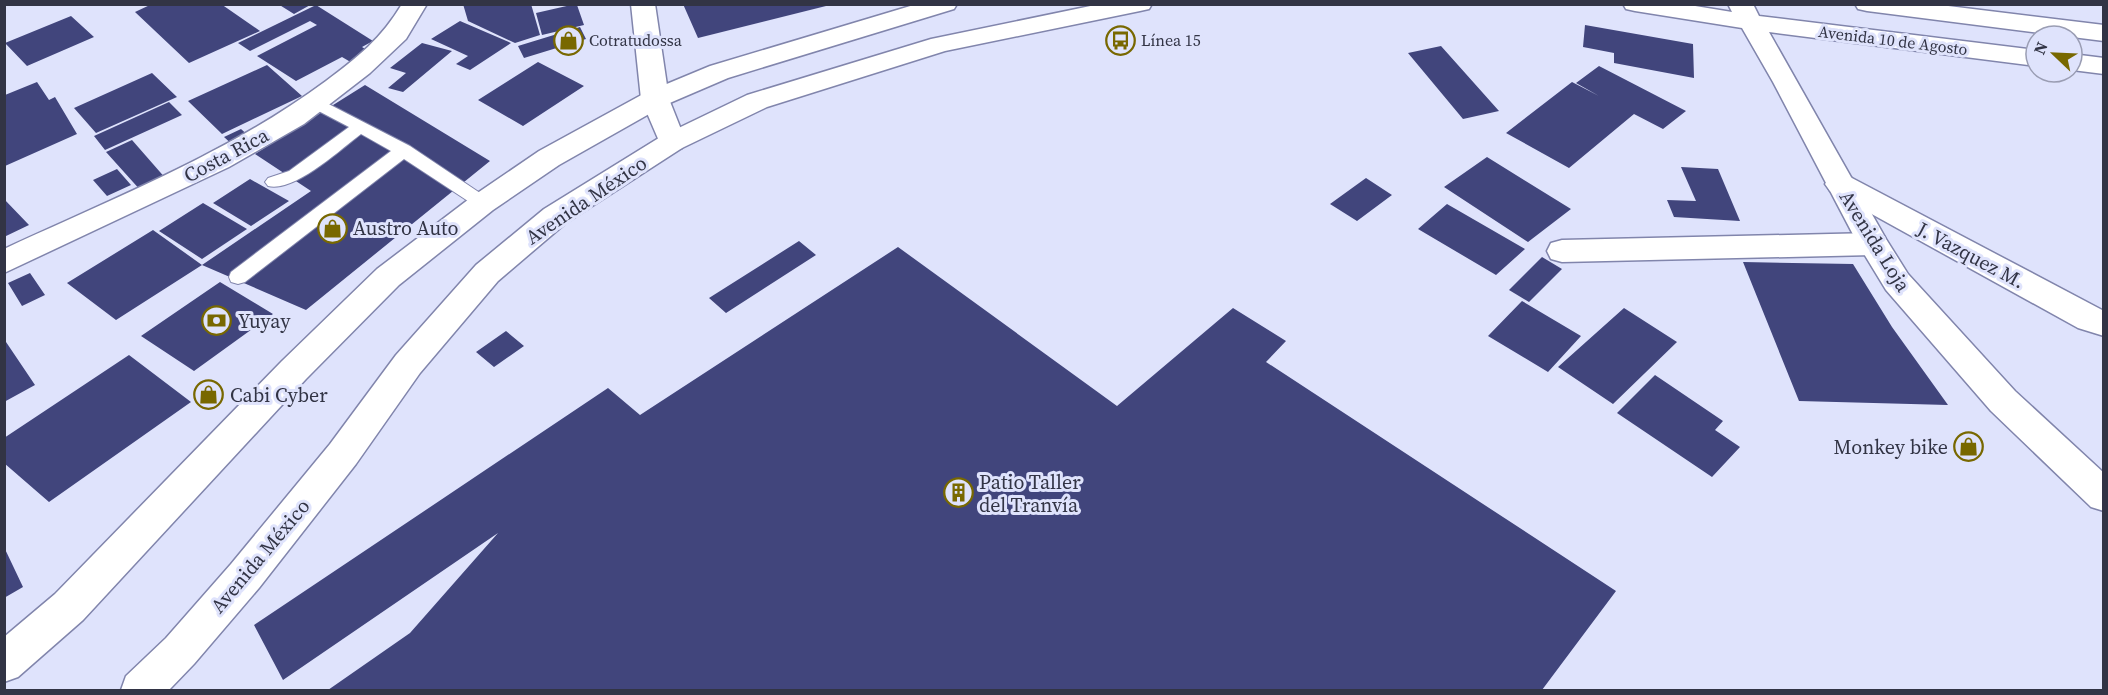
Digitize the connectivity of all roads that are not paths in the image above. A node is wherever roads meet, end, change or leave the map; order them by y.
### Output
1 (415, 4) edge
2 (643, 4) edge
3 (945, 4) edge
4 (1140, 4) edge
5 (1635, 4) edge
6 (1867, 4) edge
7 (1746, 14) edge
8 (1820, 30) junction
9 (2103, 33) edge
10 (2024, 56) edge
11 (2084, 64) edge
12 (2103, 66) edge
13 (1786, 82) junction
14 (654, 99) junction
15 (315, 102) junction
16 (360, 127) junction
17 (672, 142) junction
18 (404, 150) junction
19 (274, 182) dead end
20 (1840, 184) junction
21 (483, 203) junction
22 (1873, 244) junction
23 (1562, 251) dead end
24 (4, 262) edge
25 (238, 278) dead end
26 (2103, 324) edge
27 (2103, 496) edge
28 (4, 663) edge
29 (141, 690) edge

1 - 15 main road, Costa Rica
2 - 14 main road
3 - 14 main road
4 - 17 main road, Avenida México
5 - 7 main road, Avenida 10 de Agosto
6 - 9 main road, Avenida 10 de Agosto
7 - 8 main road, Avenida 10 de Agosto
7 - 13 main road, Avenida Loja
8 - 10 main road, Avenida 10 de Agosto
8 - 13 main road
11 - 12 main road
13 - 20 main road, Avenida Loja
14 - 17 main road
14 - 21 main road
15 - 16 lane
15 - 24 main road, Costa Rica
16 - 18 lane
16 - 19 lane
17 - 29 main road, Avenida México
18 - 21 lane
18 - 25 lane
20 - 22 main road, Avenida Loja
20 - 26 main road, J. Vazquez M.
21 - 28 main road
22 - 23 main road
22 - 27 main road, Avenida Loja

